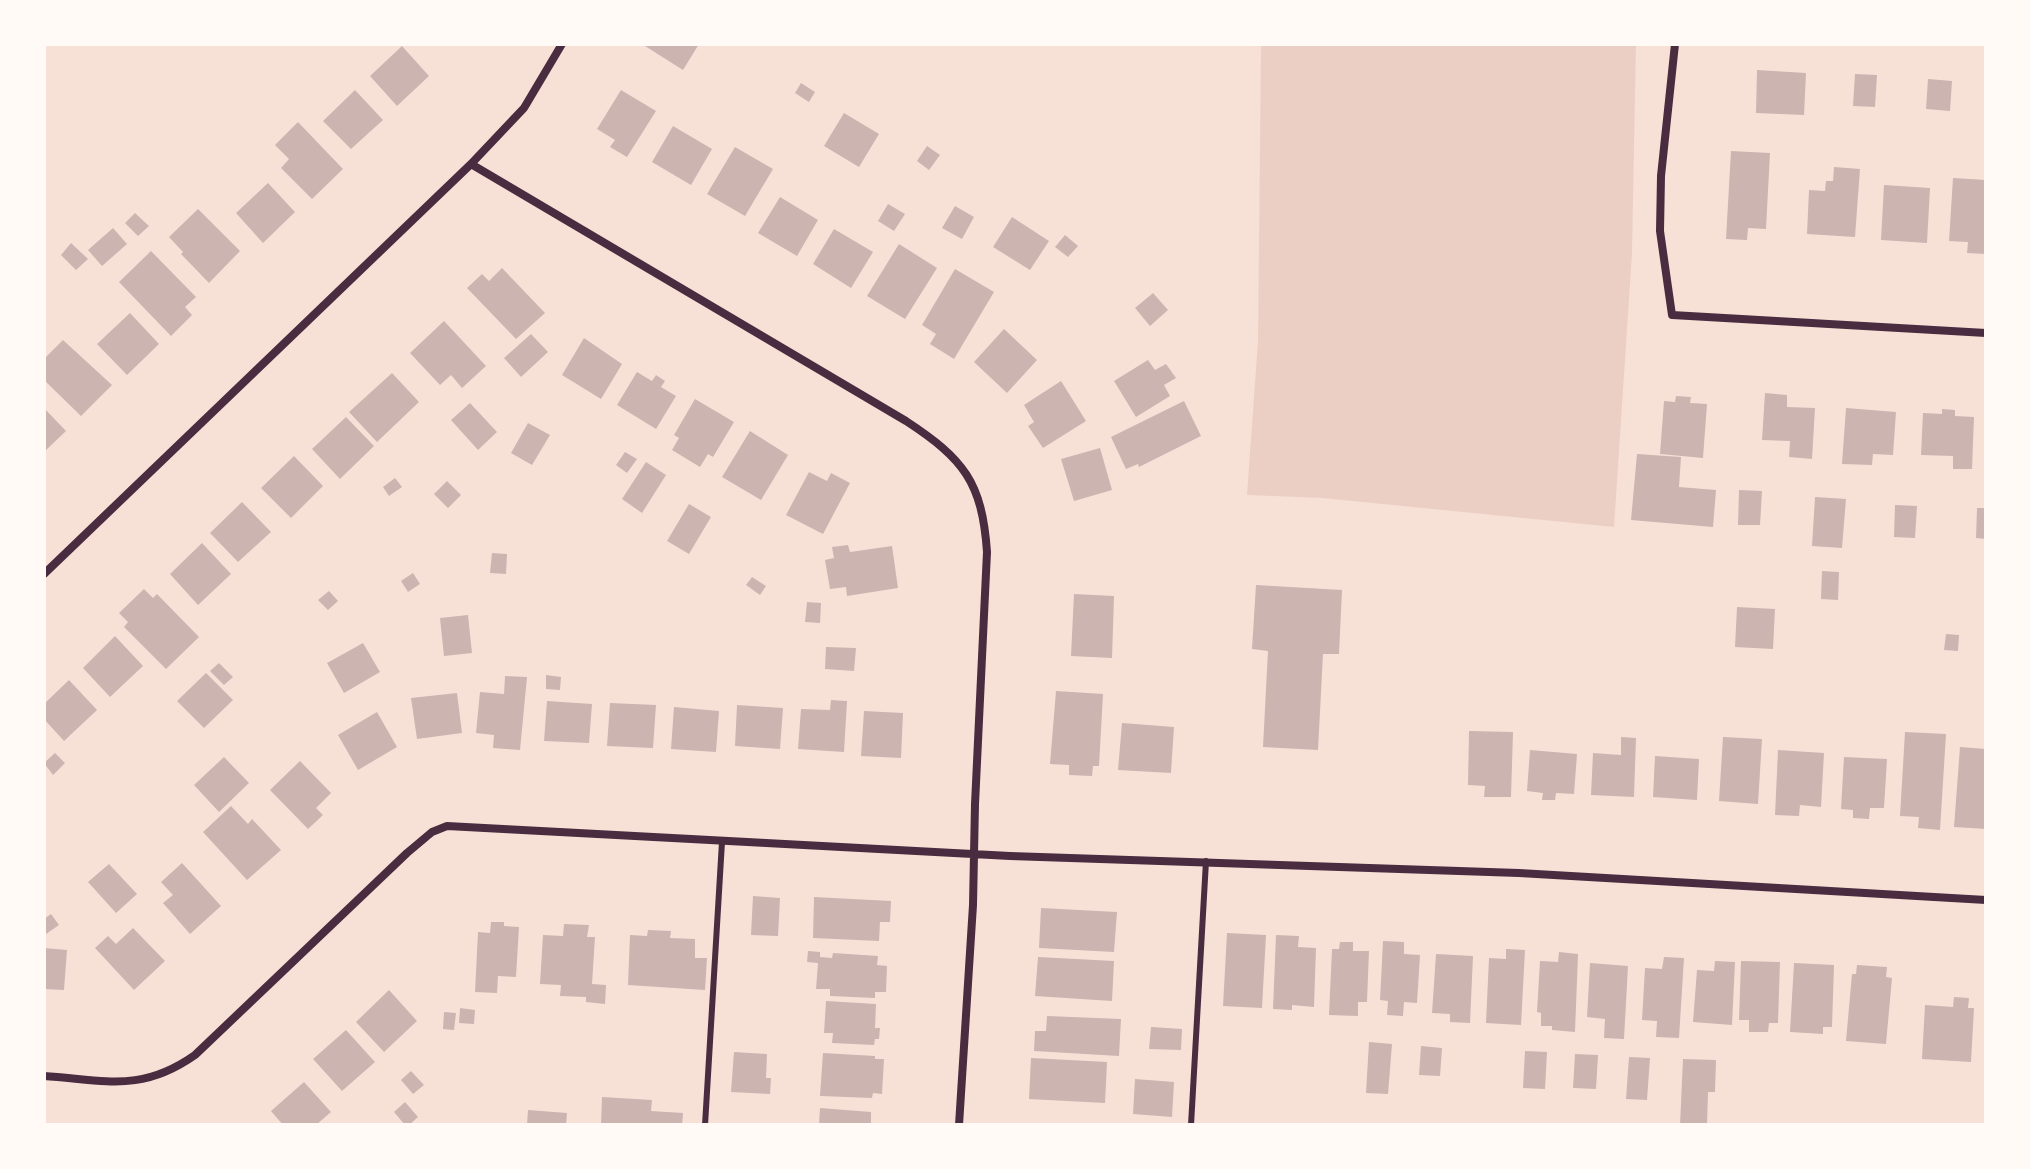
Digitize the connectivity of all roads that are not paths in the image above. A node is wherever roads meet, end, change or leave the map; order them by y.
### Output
1 (562, 44) edge
2 (1675, 44) edge
3 (471, 164) junction
4 (1986, 333) edge
5 (44, 574) edge
6 (722, 842) junction
7 (974, 853) junction
8 (1206, 861) junction
9 (1986, 900) edge
10 (44, 1076) edge
11 (705, 1125) edge
12 (959, 1125) edge
13 (1191, 1125) edge

1 - 3 street
2 - 4 street
3 - 5 street
3 - 7 street
6 - 7 street
6 - 10 street
6 - 11 lane
7 - 8 street
7 - 12 street
8 - 9 street
8 - 13 lane

